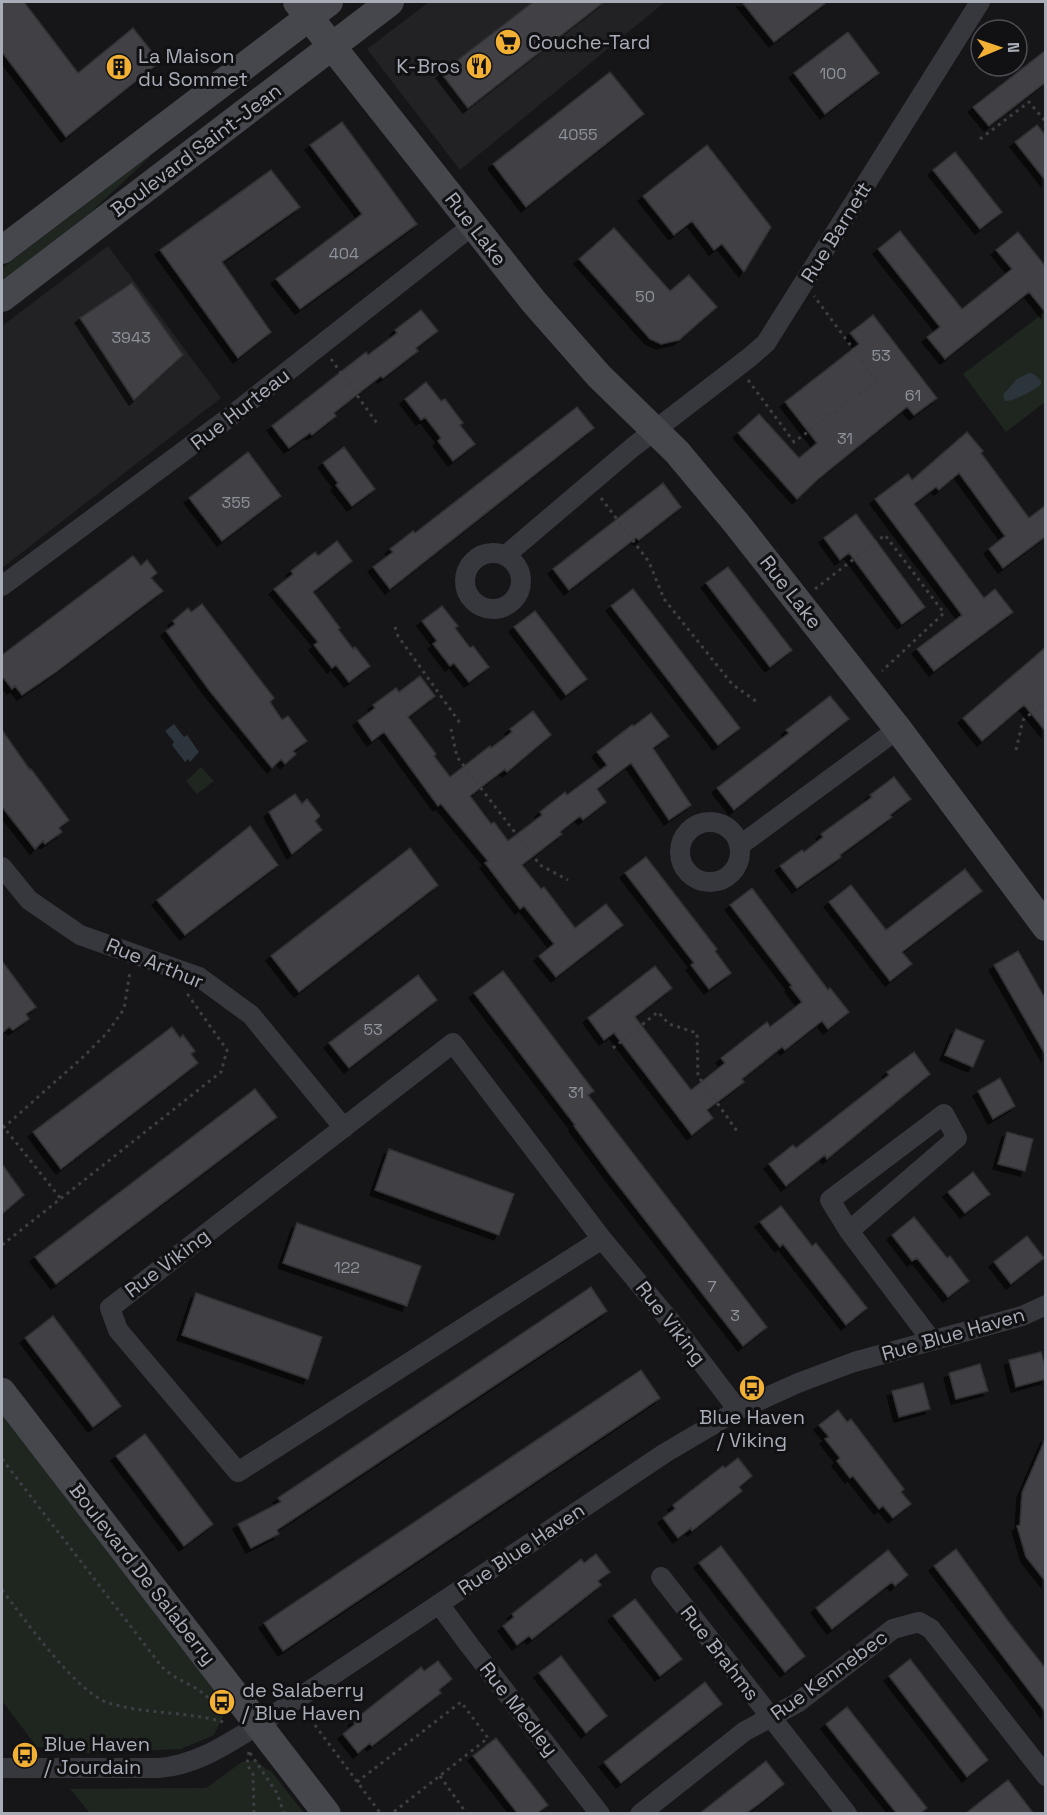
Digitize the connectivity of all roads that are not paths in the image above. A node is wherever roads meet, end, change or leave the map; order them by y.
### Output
1 (390, 2) edge
2 (980, 2) edge
3 (311, 7) edge
4 (333, 46) junction
5 (473, 225) junction
6 (2, 250) edge
7 (2, 298) edge
8 (655, 431) junction
9 (506, 555) dead end
10 (2, 585) edge
11 (898, 729) junction
12 (739, 846) dead end
13 (2, 867) edge
14 (1046, 927) edge
15 (344, 1128) junction
16 (849, 1231) junction
17 (602, 1239) junction
18 (1046, 1305) edge
19 (932, 1341) junction
20 (2, 1392) edge
21 (738, 1410) junction
22 (661, 1577) dead end
23 (439, 1604) junction
24 (771, 1718) junction
25 (258, 1725) junction
26 (2, 1768) edge
27 (1046, 1776) edge
28 (327, 1814) edge
29 (600, 1814) edge
30 (640, 1814) edge
31 (847, 1814) edge

1 - 4 street, Boulevard Saint-Jean
2 - 8 street, Rue Barnett
3 - 4 street, Rue Lake
3 - 6 street, Boulevard Saint-Jean
4 - 5 street, Rue Lake
4 - 7 street, Boulevard Saint-Jean
5 - 8 street, Rue Lake
5 - 10 street, Rue Hurteau
8 - 9 street
8 - 11 street, Rue Lake
11 - 12 street
11 - 14 street, Rue Lake
13 - 15 street, Rue Arthur
15 - 17 street, Rue Viking
15 - 17 street, Rue Viking
16 - 16 street
16 - 19 street
17 - 21 street, Rue Viking
18 - 19 street, Rue Blue Haven
19 - 21 street, Rue Blue Haven
20 - 25 street, Boulevard De Salaberry
21 - 23 street, Rue Blue Haven
22 - 24 street, Rue Brahms
23 - 25 street, Rue Blue Haven
23 - 29 street, Rue Medley
24 - 27 street, Rue Kennebec
24 - 30 street, Rue Kennebec
24 - 31 street, Rue Brahms
25 - 26 street, Rue Blue Haven
25 - 28 street, Boulevard De Salaberry

